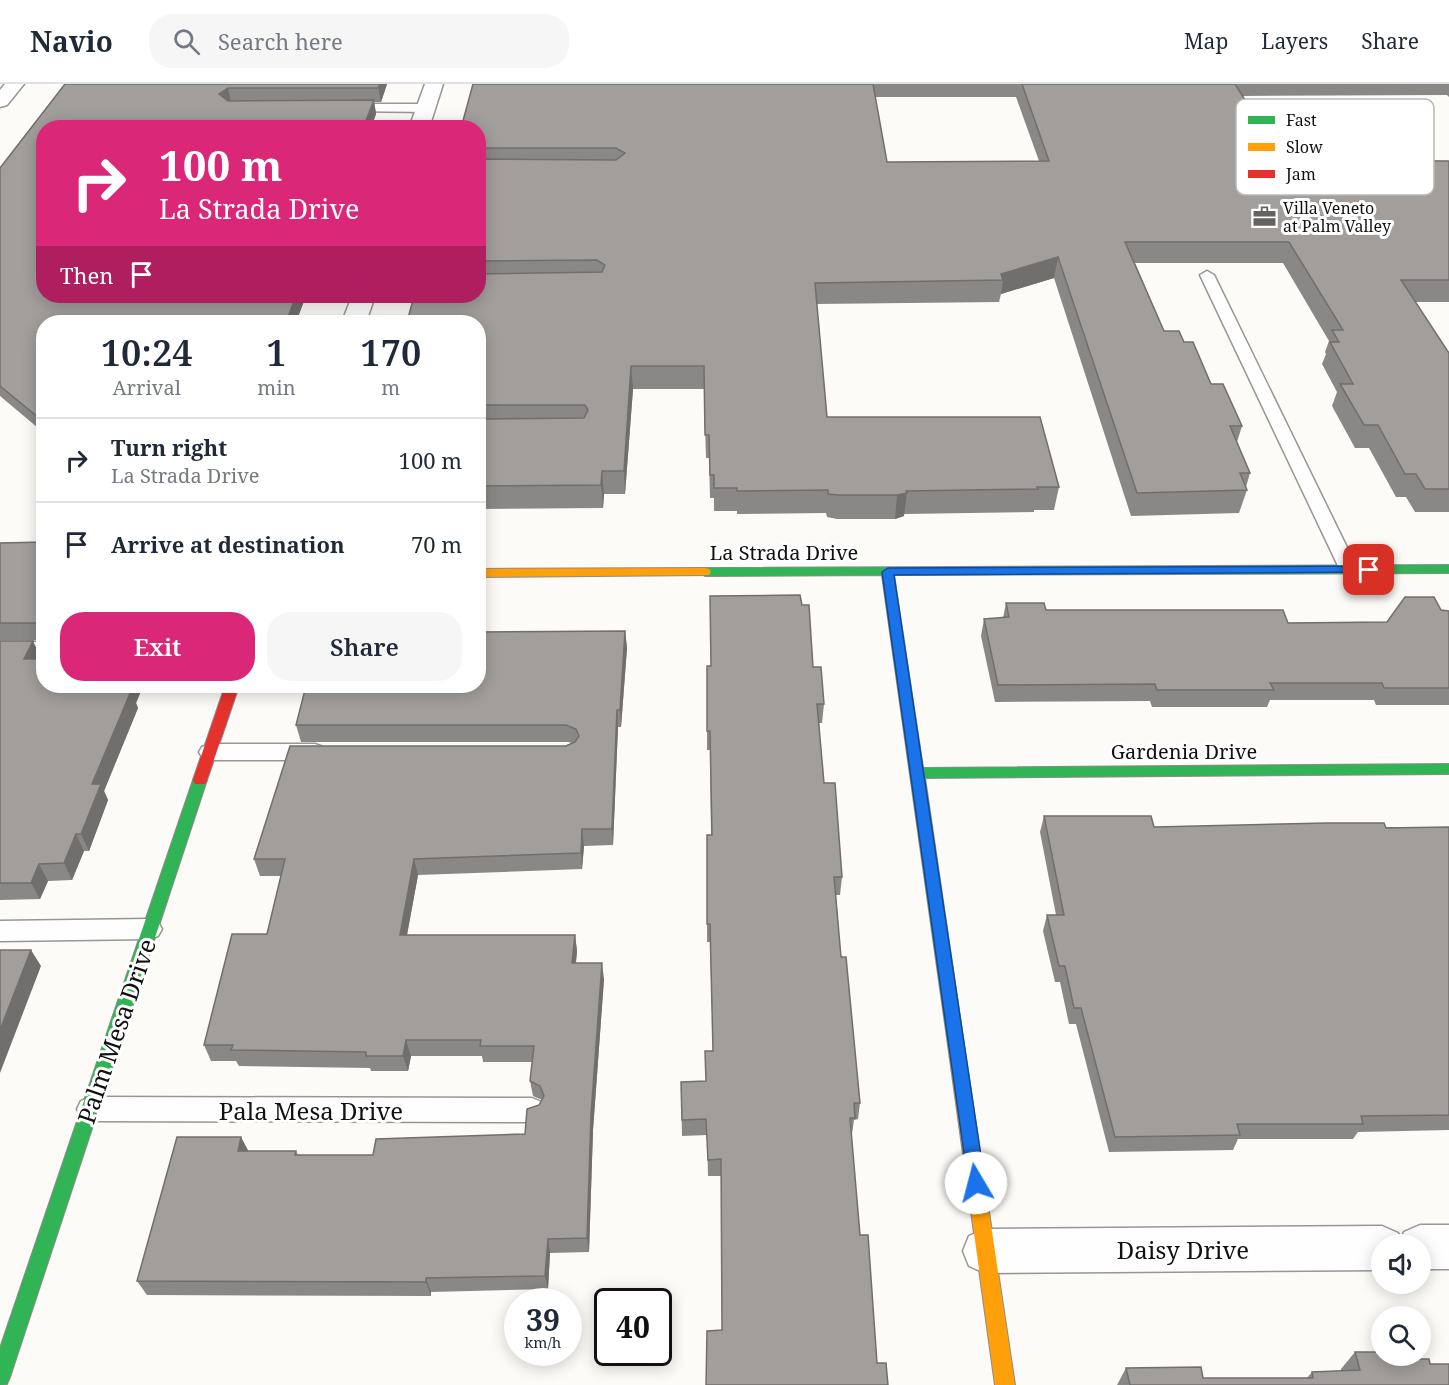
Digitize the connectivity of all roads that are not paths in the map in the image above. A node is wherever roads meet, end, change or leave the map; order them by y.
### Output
1 (15, 84) edge
2 (434, 84) edge
3 (0, 101) edge
4 (338, 108) edge
5 (426, 108) junction
6 (422, 120) edge
7 (1207, 275) edge
8 (1449, 569) edge
9 (1349, 570) junction
10 (888, 572) junction
11 (486, 573) edge
12 (0, 649) edge
13 (36, 649) edge
14 (230, 693) edge
15 (210, 752) junction
16 (335, 752) edge
17 (1449, 769) edge
18 (919, 773) junction
19 (150, 929) junction
20 (0, 931) edge
21 (90, 1109) junction
22 (532, 1110) edge
23 (1431, 1247) edge
24 (1449, 1247) edge
25 (1371, 1248) edge
26 (985, 1251) junction
27 (2, 1364) edge
28 (1005, 1385) edge

1 - 3 street
2 - 5 street
4 - 5 lane
5 - 6 street
7 - 9 lane
8 - 9 street, La Strada Drive
9 - 10 street, La Strada Drive
10 - 11 street, La Strada Drive
10 - 18 street
12 - 13 lane
14 - 15 street, Palm Mesa Drive
15 - 16 lane
15 - 19 street, Palm Mesa Drive
17 - 18 street, Gardenia Drive
18 - 26 street
19 - 20 lane
19 - 21 street, Palm Mesa Drive
21 - 22 lane, Pala Mesa Drive
21 - 27 street, Palm Mesa Drive
23 - 24 street
25 - 26 street, Daisy Drive
26 - 28 street

